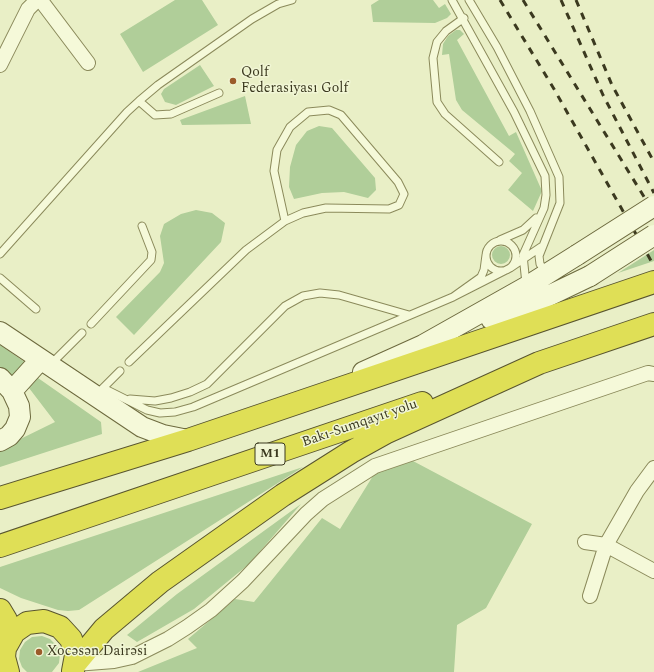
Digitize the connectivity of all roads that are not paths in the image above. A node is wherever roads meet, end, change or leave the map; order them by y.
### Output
1 (292, 0) edge
2 (452, 0) edge
3 (469, 0) edge
4 (464, 18) junction
5 (88, 63) dead end
6 (0, 65) edge
7 (219, 93) dead end
8 (139, 101) junction
9 (499, 162) dead end
10 (654, 206) edge
11 (544, 208) junction
12 (285, 221) junction
13 (142, 226) dead end
14 (654, 235) edge
15 (499, 240) junction
16 (541, 247) junction
17 (0, 254) edge
18 (486, 254) junction
19 (522, 261) junction
20 (510, 268) junction
21 (547, 275) junction
22 (0, 278) edge
23 (654, 282) edge
24 (526, 287) junction
25 (453, 297) junction
26 (36, 309) dead end
27 (409, 315) junction
28 (91, 324) dead end
29 (654, 324) edge
30 (0, 332) edge
31 (82, 333) dead end
32 (423, 345) junction
33 (130, 362) dead end
34 (45, 363) junction
35 (539, 363) junction
36 (120, 371) dead end
37 (654, 374) edge
38 (6, 385) edge
39 (99, 392) junction
40 (126, 399) junction
41 (286, 406) junction
42 (188, 440) junction
43 (0, 441) edge
44 (654, 468) edge
45 (0, 498) edge
46 (585, 542) dead end
47 (606, 545) junction
48 (0, 546) edge
49 (654, 571) edge
50 (590, 596) dead end
51 (0, 610) edge
52 (4, 645) edge
53 (74, 668) edge
54 (8, 672) edge

1 - 8 lane
2 - 4 lane
3 - 16 lane
4 - 9 lane
4 - 11 lane
5 - 6 street
7 - 8 lane
8 - 17 lane
10 - 21 street, bridge
11 - 15 lane
11 - 19 lane
12 - 12 lane
12 - 33 lane
13 - 28 lane
14 - 32 street, bridge
15 - 18 lane
15 - 20 lane
16 - 19 lane
16 - 21 lane
18 - 20 lane
18 - 25 lane
19 - 20 lane
19 - 24 lane
20 - 25 lane
21 - 24 street
22 - 26 lane
23 - 41 highway
24 - 32 street
25 - 27 lane
27 - 40 lane
27 - 40 lane
29 - 35 highway
30 - 34 street
31 - 34 lane
32 - 41 street
34 - 38 street
34 - 39 street
35 - 48 highway, Bakı-Sumqayıt yolu / M1
35 - 53 highway
36 - 39 lane
37 - 53 street
38 - 43 street
39 - 40 lane
39 - 42 street
41 - 42 highway
42 - 45 highway
44 - 47 street
46 - 47 street
47 - 49 street
47 - 50 street
51 - 52 highway
52 - 53 highway
52 - 54 highway

